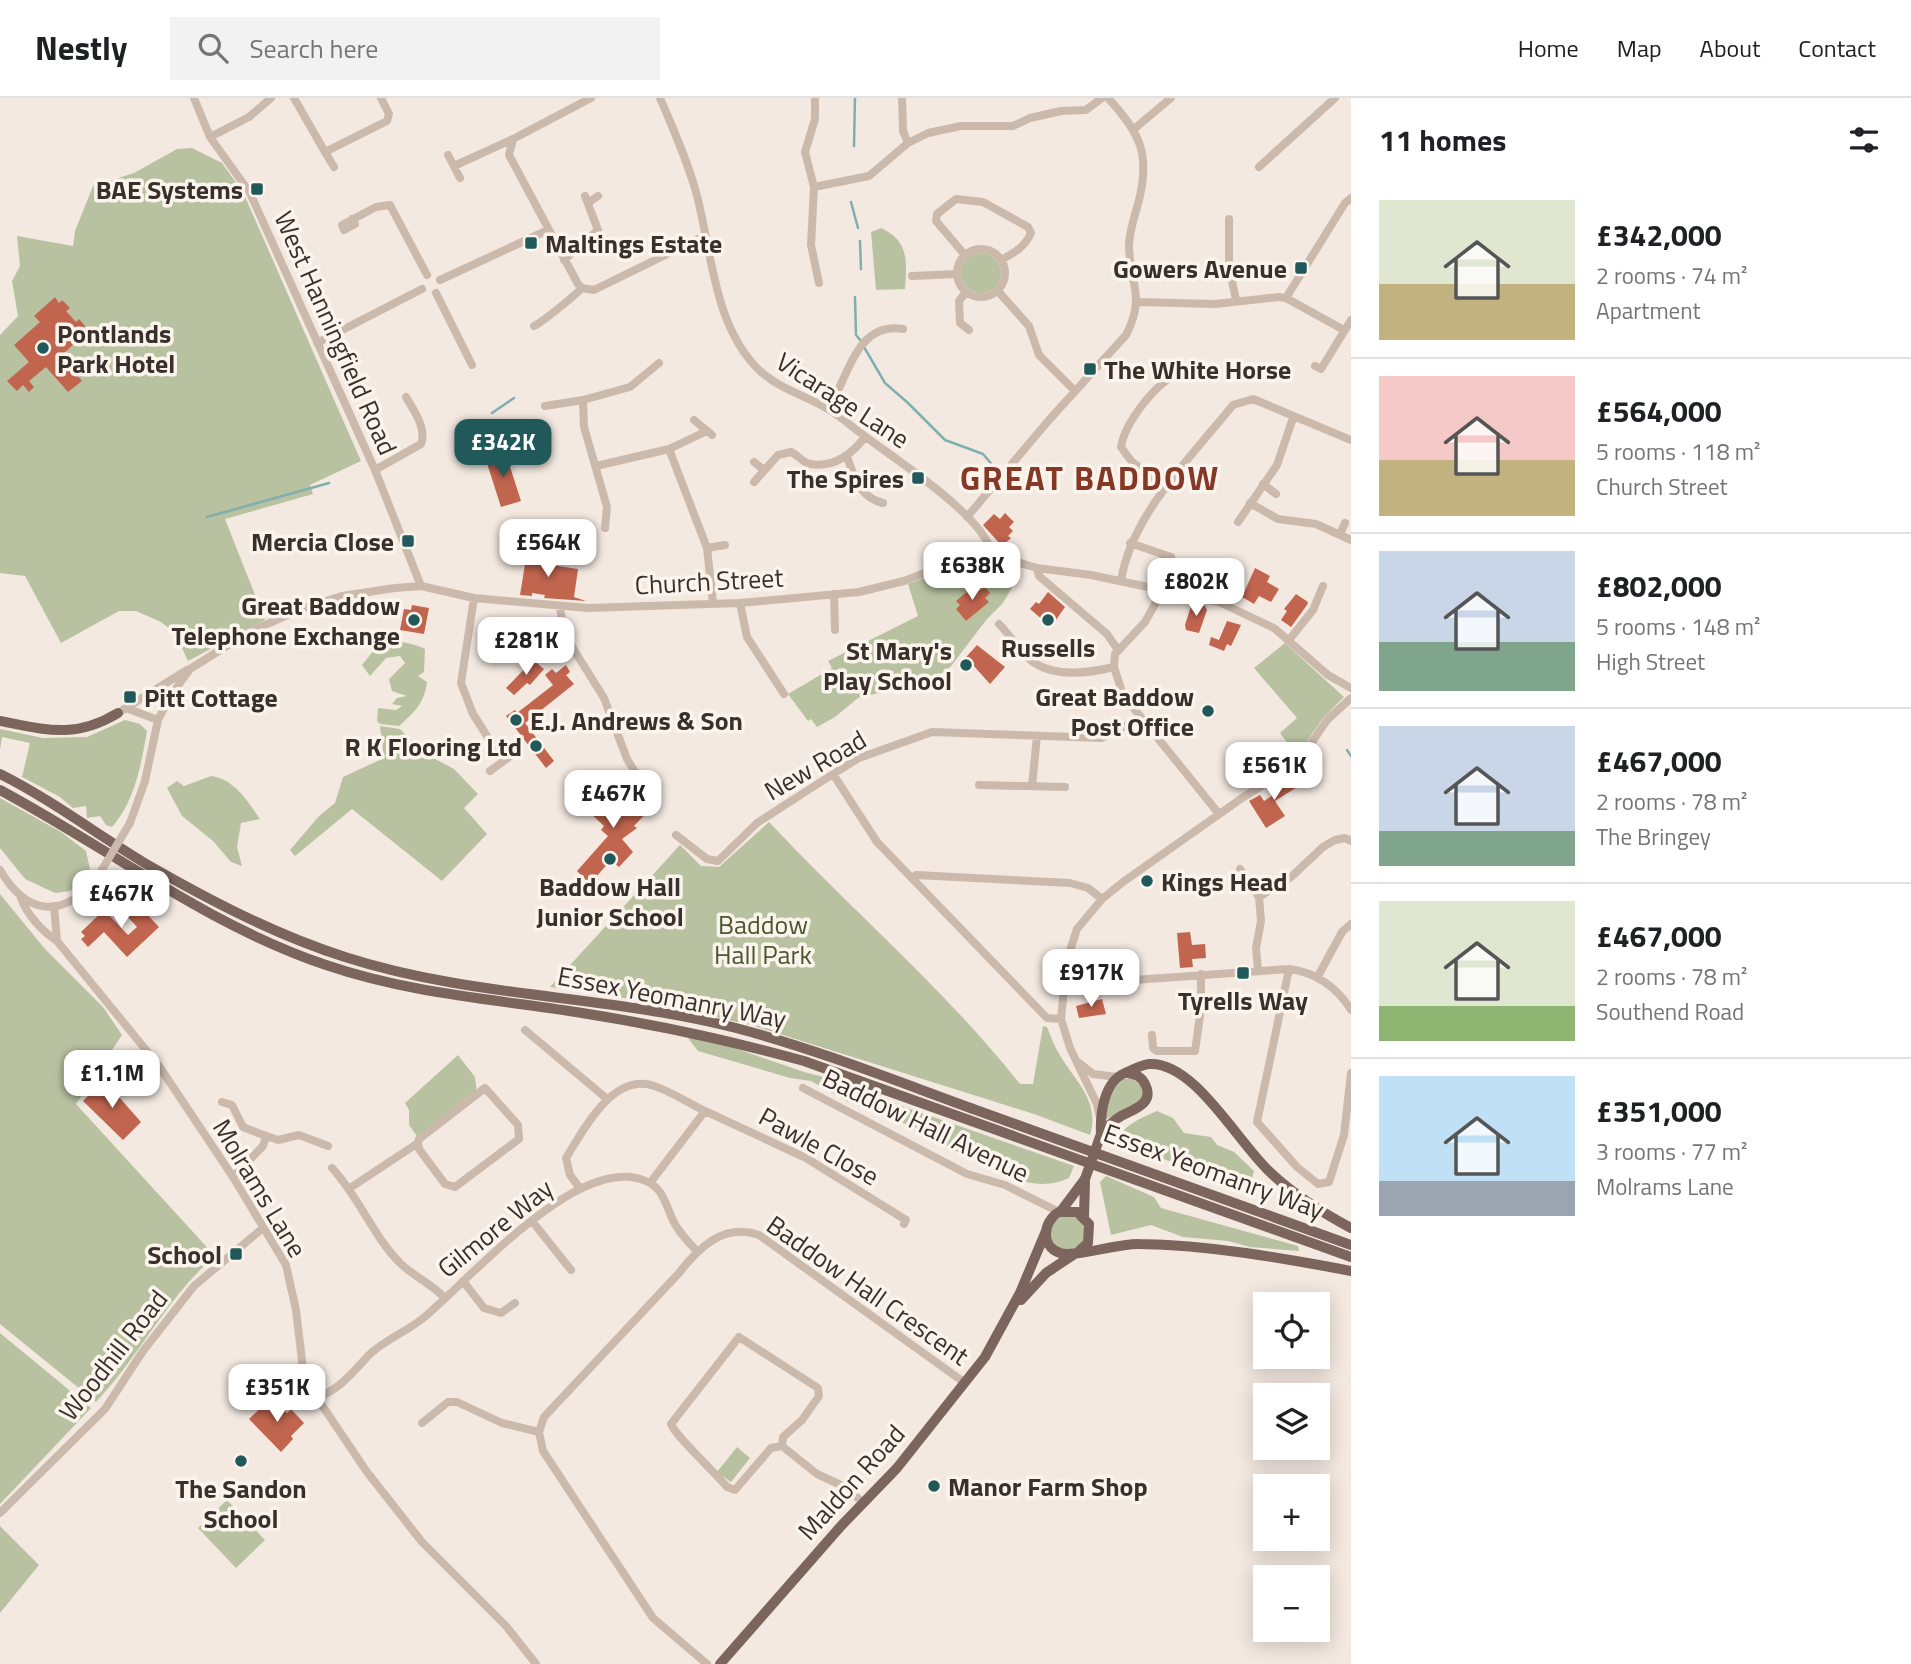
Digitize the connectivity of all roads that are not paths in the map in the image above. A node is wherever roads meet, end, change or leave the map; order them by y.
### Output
1 (271, 98) edge
2 (294, 98) edge
3 (381, 98) edge
4 (591, 98) edge
5 (660, 98) edge
6 (815, 98) edge
7 (902, 98) edge
8 (1102, 98) edge
9 (1108, 98) edge
10 (1171, 98) edge
11 (1335, 98) edge
12 (197, 101) edge
13 (1134, 129) junction
14 (211, 137) junction
15 (513, 138) junction
16 (908, 142) junction
17 (325, 152) junction
18 (448, 155) dead end
19 (454, 166) junction
20 (334, 167) dead end
21 (1259, 167) dead end
22 (460, 178) dead end
23 (814, 187) junction
24 (598, 197) dead end
25 (1351, 198) edge
26 (352, 219) dead end
27 (1229, 219) dead end
28 (548, 229) junction
29 (704, 236) junction
30 (965, 255) junction
31 (564, 260) junction
32 (1001, 260) junction
33 (957, 274) junction
34 (427, 275) junction
35 (912, 276) dead end
36 (821, 278) dead end
37 (440, 280) junction
38 (582, 288) junction
39 (422, 289) junction
40 (997, 290) junction
41 (966, 292) junction
42 (436, 293) junction
43 (1286, 298) junction
44 (1236, 300) junction
45 (1138, 302) junction
46 (1351, 320) edge
47 (534, 326) dead end
48 (898, 327) dead end
49 (968, 330) dead end
50 (1344, 330) junction
51 (317, 343) junction
52 (659, 363) dead end
53 (472, 365) dead end
54 (1315, 366) dead end
55 (1180, 373) dead end
56 (1074, 391) junction
57 (407, 397) dead end
58 (583, 400) junction
59 (545, 406) dead end
60 (828, 409) junction
61 (1293, 418) junction
62 (694, 420) dead end
63 (865, 437) junction
64 (1351, 440) edge
65 (669, 449) junction
66 (847, 457) junction
67 (754, 462) dead end
68 (596, 466) junction
69 (374, 470) junction
70 (764, 470) junction
71 (754, 482) dead end
72 (1263, 484) junction
73 (1167, 488) junction
74 (1276, 494) dead end
75 (883, 503) dead end
76 (1250, 503) junction
77 (968, 517) junction
78 (1238, 522) dead end
79 (1345, 523) dead end
80 (605, 528) dead end
81 (1340, 534) junction
82 (1351, 540) edge
83 (1130, 543) junction
84 (725, 545) dead end
85 (707, 548) junction
86 (993, 555) junction
87 (1171, 557) dead end
88 (1037, 568) junction
89 (1121, 581) junction
90 (421, 586) junction
91 (1324, 586) dead end
92 (1163, 590) junction
93 (834, 594) junction
94 (474, 598) junction
95 (713, 603) junction
96 (740, 603) junction
97 (560, 607) junction
98 (999, 624) dead end
99 (835, 630) dead end
100 (1289, 640) junction
101 (1118, 650) junction
102 (1114, 667) junction
103 (190, 669) junction
104 (1351, 688) edge
105 (784, 694) dead end
106 (1351, 698) edge
107 (122, 710) junction
108 (1141, 718) junction
109 (158, 720) junction
110 (0, 721) edge
111 (1037, 736) junction
112 (520, 749) dead end
113 (503, 761) junction
114 (490, 771) dead end
115 (0, 774) edge
116 (833, 774) junction
117 (640, 780) dead end
118 (979, 785) dead end
119 (1032, 786) junction
120 (1065, 788) dead end
121 (0, 790) edge
122 (1219, 814) junction
123 (676, 835) dead end
124 (1351, 841) edge
125 (1240, 869) dead end
126 (0, 870) edge
127 (913, 878) junction
128 (1259, 897) junction
129 (21, 898) junction
130 (1102, 899) junction
131 (54, 906) junction
132 (1351, 924) edge
133 (57, 941) junction
134 (1289, 969) junction
135 (1258, 970) junction
136 (1201, 974) junction
137 (1317, 978) junction
138 (1063, 985) junction
139 (1351, 1010) edge
140 (1061, 1019) junction
141 (525, 1030) dead end
142 (1152, 1035) dead end
143 (1075, 1058) junction
144 (1351, 1073) edge
145 (1122, 1075) junction
146 (803, 1088) dead end
147 (606, 1098) junction
148 (222, 1102) dead end
149 (705, 1111) junction
150 (1101, 1128) junction
151 (267, 1137) junction
152 (418, 1143) junction
153 (328, 1146) dead end
154 (332, 1168) dead end
155 (233, 1177) junction
156 (1085, 1179) junction
157 (650, 1183) junction
158 (579, 1187) junction
159 (350, 1188) junction
160 (1030, 1200) junction
161 (1060, 1211) junction
162 (1084, 1216) junction
163 (532, 1221) junction
164 (904, 1224) dead end
165 (1046, 1227) junction
166 (263, 1228) junction
167 (1351, 1228) edge
168 (1351, 1245) edge
169 (696, 1250) junction
170 (1075, 1254) junction
171 (1351, 1257) edge
172 (570, 1265) dead end
173 (1351, 1271) edge
174 (463, 1281) junction
175 (444, 1297) junction
176 (515, 1303) dead end
177 (1005, 1322) junction
178 (965, 1383) junction
179 (317, 1398) junction
180 (421, 1419) dead end
181 (539, 1432) junction
182 (782, 1446) junction
183 (864, 1503) junction
184 (0, 1513) edge
185 (536, 1664) edge
186 (707, 1664) edge
187 (720, 1664) edge

1 - 14 street
2 - 17 street
3 - 17 street
4 - 15 street
5 - 29 street, Vicarage Lane
6 - 23 street
7 - 16 street
8 - 16 street
9 - 13 street
10 - 13 street
11 - 21 street
12 - 14 street, West Hanningfield Road
13 - 45 street
14 - 51 street, West Hanningfield Road
15 - 19 street
15 - 28 street
16 - 23 street
17 - 20 street
18 - 19 street
19 - 22 street
23 - 36 street
24 - 31 street
25 - 43 street
26 - 34 street
27 - 44 street
28 - 31 street
28 - 37 street
29 - 38 street
29 - 60 street, Vicarage Lane
30 - 32 street
30 - 32 street
30 - 33 street
31 - 38 street
32 - 40 street
33 - 35 street
33 - 41 street
34 - 37 street
34 - 39 street
37 - 42 street
38 - 47 street
39 - 42 street
39 - 51 street
40 - 41 street
40 - 56 street
41 - 49 street
42 - 53 street
43 - 44 street
43 - 50 street
44 - 45 street
45 - 56 street
46 - 50 street
48 - 60 street
50 - 54 street
51 - 69 street, West Hanningfield Road
52 - 58 street
55 - 73 street
56 - 77 street
57 - 69 street
58 - 59 street
58 - 68 street
60 - 63 street, Vicarage Lane
61 - 64 street
61 - 72 street
61 - 73 street
62 - 65 street
63 - 66 street
63 - 77 street, Vicarage Lane
65 - 68 street
65 - 85 street
66 - 70 street
66 - 75 street
67 - 70 street
68 - 80 street
69 - 90 street, West Hanningfield Road
70 - 71 street
72 - 74 street
72 - 76 street
73 - 83 street
76 - 78 street
76 - 81 street
77 - 86 street, Vicarage Lane
79 - 81 street
81 - 82 street
83 - 87 street
83 - 89 street
84 - 85 street
85 - 95 street
86 - 88 street
86 - 93 street, Church Street
88 - 89 street
88 - 101 street
89 - 92 street
90 - 94 street, Church Street
90 - 103 street, Church Street
91 - 100 street
92 - 100 street
92 - 101 street
93 - 96 street, Church Street
93 - 99 street
94 - 97 street, Church Street
94 - 113 street
95 - 96 street, Church Street
95 - 97 street, Church Street
96 - 105 street
97 - 117 street
98 - 102 street
100 - 104 street
101 - 102 street
102 - 108 street
103 - 107 street
103 - 109 street, Church Street
106 - 122 street
107 - 109 street
107 - 110 main road
108 - 111 street, New Road
108 - 122 street
109 - 131 street, Church Street, bridge
111 - 116 street, New Road
111 - 119 street
112 - 113 street
113 - 114 street
115 - 168 main road, Essex Yeomanry Way
116 - 123 street, New Road
116 - 127 street
118 - 119 street
119 - 120 street
121 - 171 main road, Essex Yeomanry Way
122 - 130 street
124 - 128 street
125 - 128 street
126 - 129 street, Molrams Lane
127 - 130 street
127 - 140 street
128 - 135 street
129 - 131 street
129 - 133 street, Molrams Lane
130 - 138 street
131 - 133 street
132 - 137 street
133 - 155 street, Molrams Lane
134 - 135 street
134 - 137 street
134 - 144 street
135 - 136 street
136 - 138 street
136 - 142 street
137 - 139 street
138 - 140 street
140 - 143 street
141 - 147 street
143 - 145 street
143 - 150 street
145 - 150 main road
145 - 150 main road
145 - 167 main road
146 - 160 street, Baddow Hall Avenue
147 - 149 street, Pawle Close
147 - 158 street
148 - 151 street
149 - 157 street
149 - 164 street, Pawle Close
150 - 156 main road, bridge
151 - 153 street
151 - 155 street
152 - 152 street
152 - 159 street
154 - 159 street
155 - 166 street, Molrams Lane
156 - 161 main road
156 - 162 main road
157 - 158 street, Gilmore Way
157 - 169 street
158 - 163 street, Gilmore Way
159 - 175 street
160 - 161 street, Baddow Hall Avenue
160 - 165 street, Baddow Hall Avenue
161 - 162 main road
161 - 165 main road
162 - 170 main road
163 - 172 street
163 - 174 street, Gilmore Way
165 - 170 main road
165 - 177 main road, Maldon Road
166 - 179 street, Molrams Lane
166 - 184 street, Woodhill Road
169 - 178 street, Baddow Hall Crescent
169 - 181 street, Baddow Hall Crescent
170 - 173 main road
170 - 177 main road, Maldon Road
174 - 175 street, Gilmore Way
174 - 176 street
175 - 179 street, Gilmore Way
177 - 178 main road, Maldon Road
178 - 183 main road, Maldon Road
179 - 185 street, Molrams Lane
180 - 181 street
181 - 186 street
182 - 182 street
182 - 183 street
183 - 187 main road, Maldon Road

